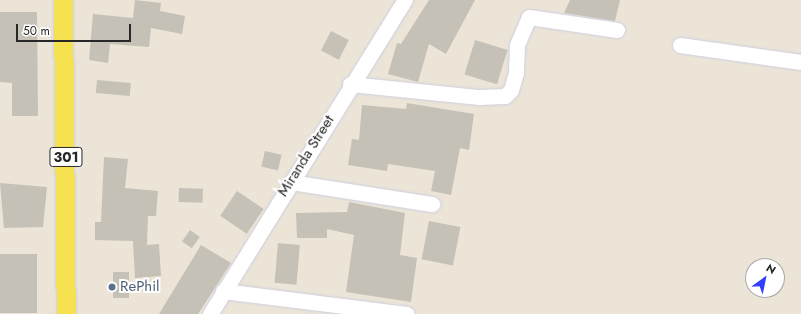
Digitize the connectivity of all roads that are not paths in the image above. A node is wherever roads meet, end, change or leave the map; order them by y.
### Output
1 (63, 0) edge
2 (404, 0) edge
3 (617, 30) dead end
4 (680, 45) dead end
5 (801, 62) edge
6 (350, 84) junction
7 (291, 182) junction
8 (432, 204) dead end
9 (223, 291) junction
10 (66, 314) edge
11 (210, 314) edge
12 (407, 314) edge

1 - 10 main road, 301
2 - 6 street, Miranda Street
3 - 6 street
4 - 5 street
6 - 7 street, Miranda Street
7 - 8 street
7 - 9 street, Miranda Street
9 - 11 street, Miranda Street
9 - 12 street

